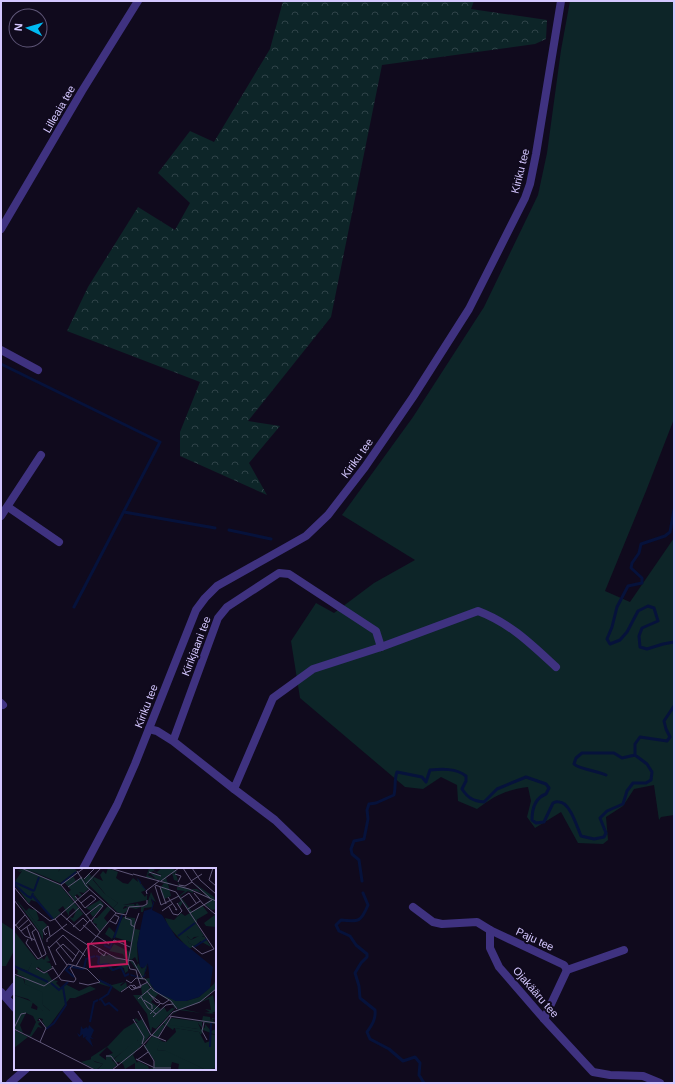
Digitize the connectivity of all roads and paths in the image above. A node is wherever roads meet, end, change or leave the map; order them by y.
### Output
1 (138, 1) edge
2 (561, 1) edge
3 (1, 229) edge
4 (1, 350) edge
5 (38, 370) dead end
6 (42, 455) dead end
7 (8, 507) junction
8 (1, 516) edge
9 (59, 542) dead end
10 (382, 647) junction
11 (556, 667) dead end
12 (149, 730) junction
13 (173, 741) junction
14 (234, 788) junction
15 (307, 851) dead end
16 (84, 868) edge
17 (413, 907) dead end
18 (490, 930) junction
19 (624, 950) dead end
20 (567, 970) junction
21 (14, 987) edge
22 (4, 995) edge
23 (14, 1007) edge
24 (544, 1019) junction
25 (25, 1070) edge
26 (67, 1070) edge
27 (10, 1083) edge
28 (79, 1083) edge
29 (660, 1083) edge

1 - 3 street, Lilleaia tee
2 - 12 street, Kiriku tee
4 - 5 street
6 - 7 street
7 - 8 street
7 - 9 street
10 - 11 street
10 - 13 street, Kirikjaani tee
10 - 14 street
12 - 13 street
12 - 16 street, Kiriku tee
13 - 14 street
14 - 15 street
17 - 18 street
18 - 20 street, Paju tee
18 - 24 street, Ojakääru tee
19 - 20 street
20 - 24 street
21 - 22 street
22 - 23 street
24 - 29 street, Ojakääru tee
25 - 27 street
26 - 28 street

